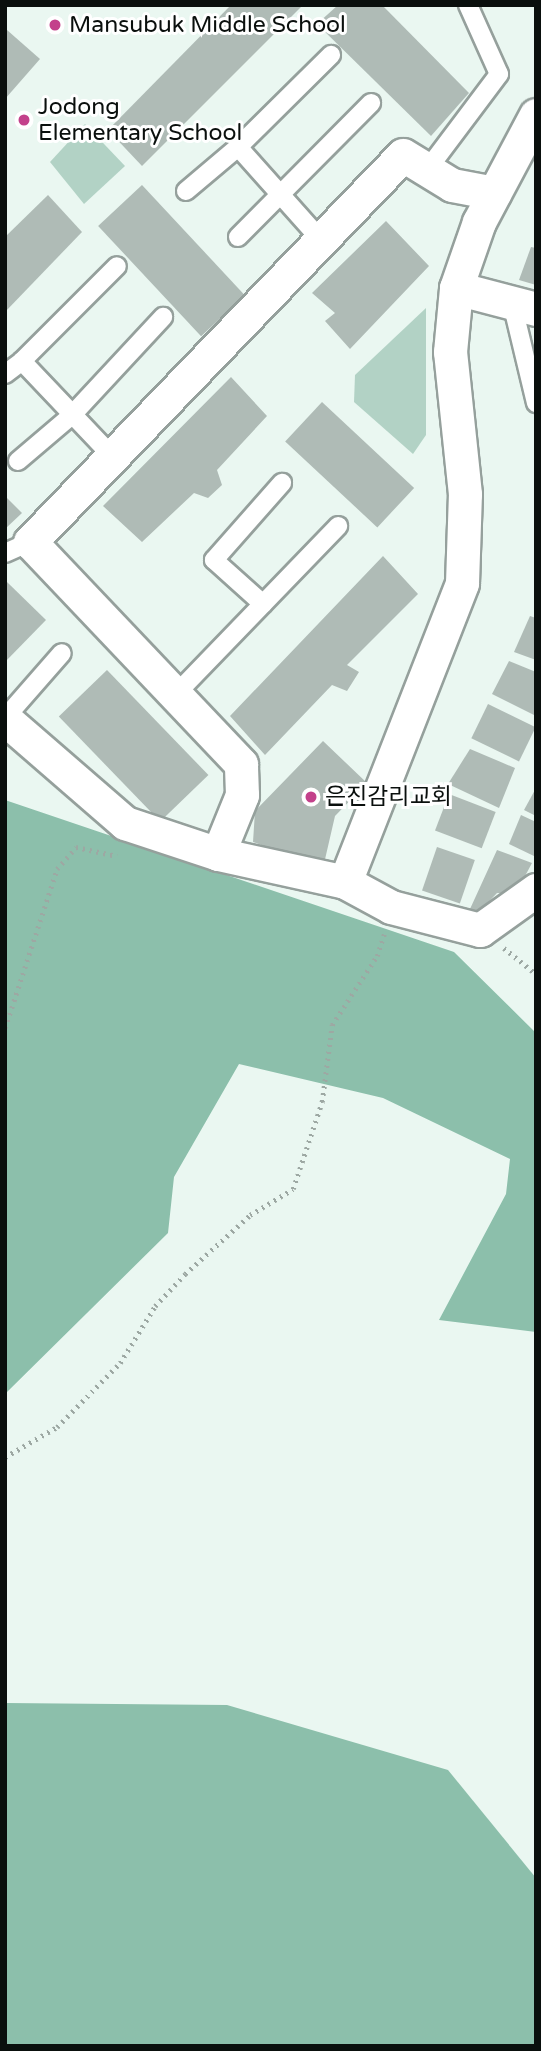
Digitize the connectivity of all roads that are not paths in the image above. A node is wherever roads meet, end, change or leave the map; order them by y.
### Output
1 (474, 7) edge
2 (331, 55) dead end
3 (371, 103) dead end
4 (536, 115) edge
5 (237, 147) junction
6 (427, 170) junction
7 (186, 191) dead end
8 (495, 193) junction
9 (281, 196) junction
10 (238, 237) dead end
11 (321, 240) junction
12 (117, 266) dead end
13 (457, 288) junction
14 (524, 306) edge
15 (163, 317) dead end
16 (22, 361) junction
17 (5, 374) edge
18 (536, 402) edge
19 (72, 415) junction
20 (112, 456) junction
21 (18, 461) dead end
22 (282, 483) dead end
23 (338, 526) dead end
24 (17, 547) edge
25 (264, 604) junction
26 (62, 653) dead end
27 (175, 695) junction
28 (5, 718) edge
29 (218, 854) junction
30 (345, 882) junction
31 (536, 890) edge

1 - 6 lane
2 - 5 lane
3 - 9 lane
4 - 8 street
5 - 7 lane
5 - 9 lane
6 - 8 street
6 - 11 street
8 - 13 street
9 - 10 lane
9 - 11 lane
11 - 20 street
12 - 16 lane
13 - 14 street
13 - 30 street
14 - 18 lane
15 - 19 lane
16 - 17 lane
16 - 19 lane
19 - 20 lane
19 - 21 lane
20 - 24 street
22 - 25 lane
23 - 25 lane
24 - 27 street
25 - 27 lane
26 - 28 lane
27 - 29 street
28 - 29 street
29 - 30 street
30 - 31 street

